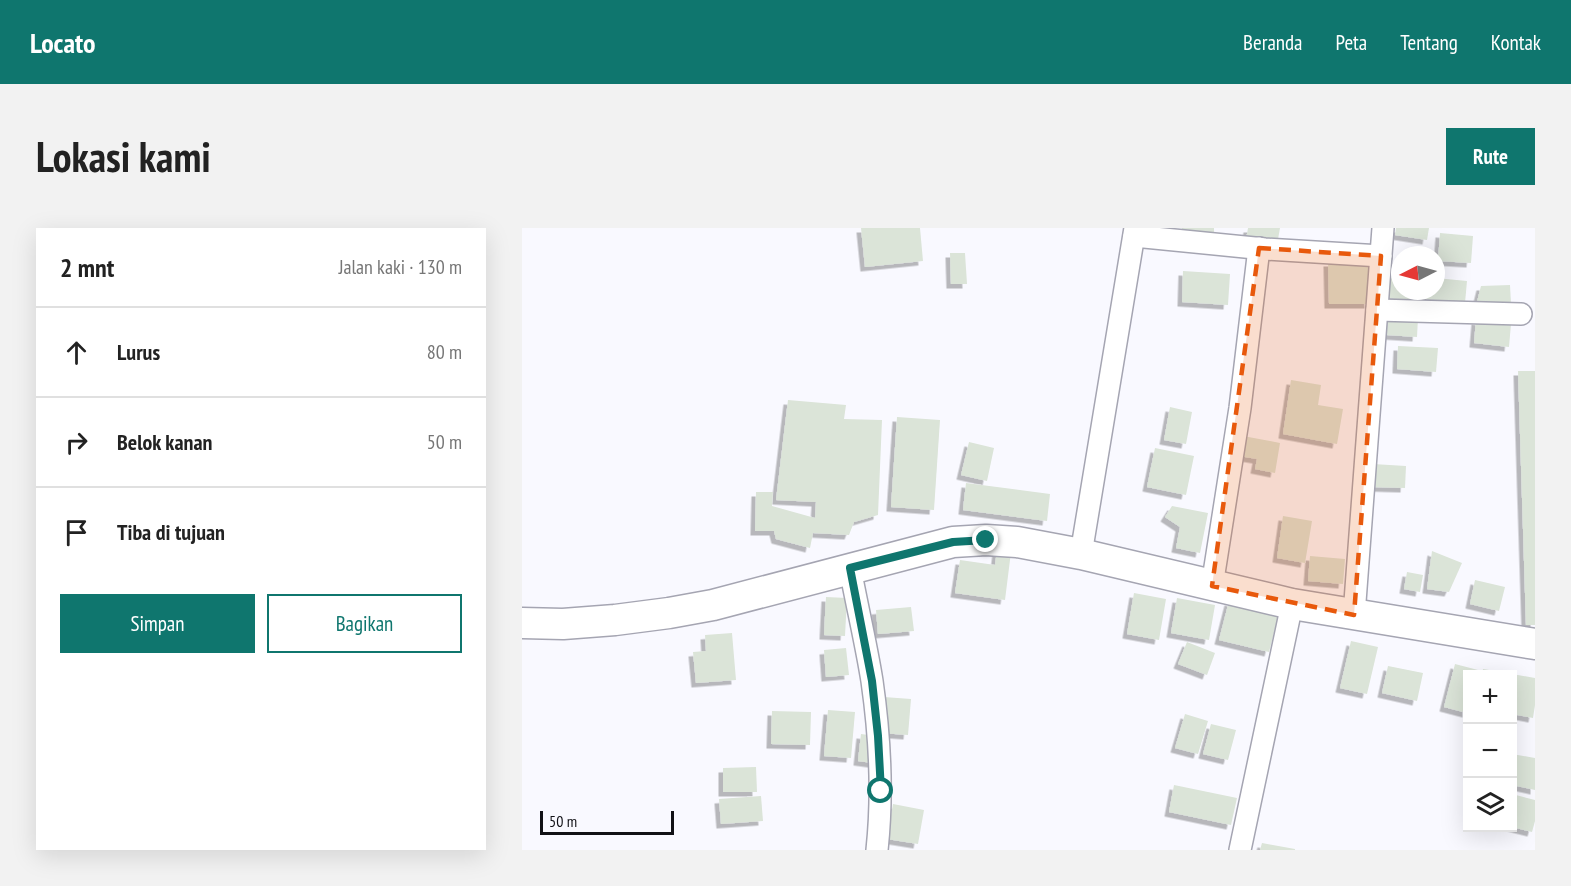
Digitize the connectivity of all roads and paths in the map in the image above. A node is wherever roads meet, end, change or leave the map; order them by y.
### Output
1 (1383, 228) edge
2 (1135, 232) edge
3 (1259, 248) junction
4 (1381, 256) junction
5 (1377, 310) junction
6 (1521, 314) dead end
7 (1081, 554) junction
8 (850, 568) junction
9 (1212, 586) junction
10 (1292, 604) junction
11 (1354, 615) junction
12 (522, 623) edge
13 (1535, 645) edge
14 (877, 850) edge
15 (1240, 850) edge

1 - 4 street
2 - 3 street
2 - 7 street
3 - 4 street
3 - 9 street
4 - 5 street
5 - 6 street
5 - 11 street
7 - 8 main road
7 - 9 main road
8 - 12 main road
8 - 14 street
9 - 10 main road
10 - 11 main road
10 - 15 street
11 - 13 main road

